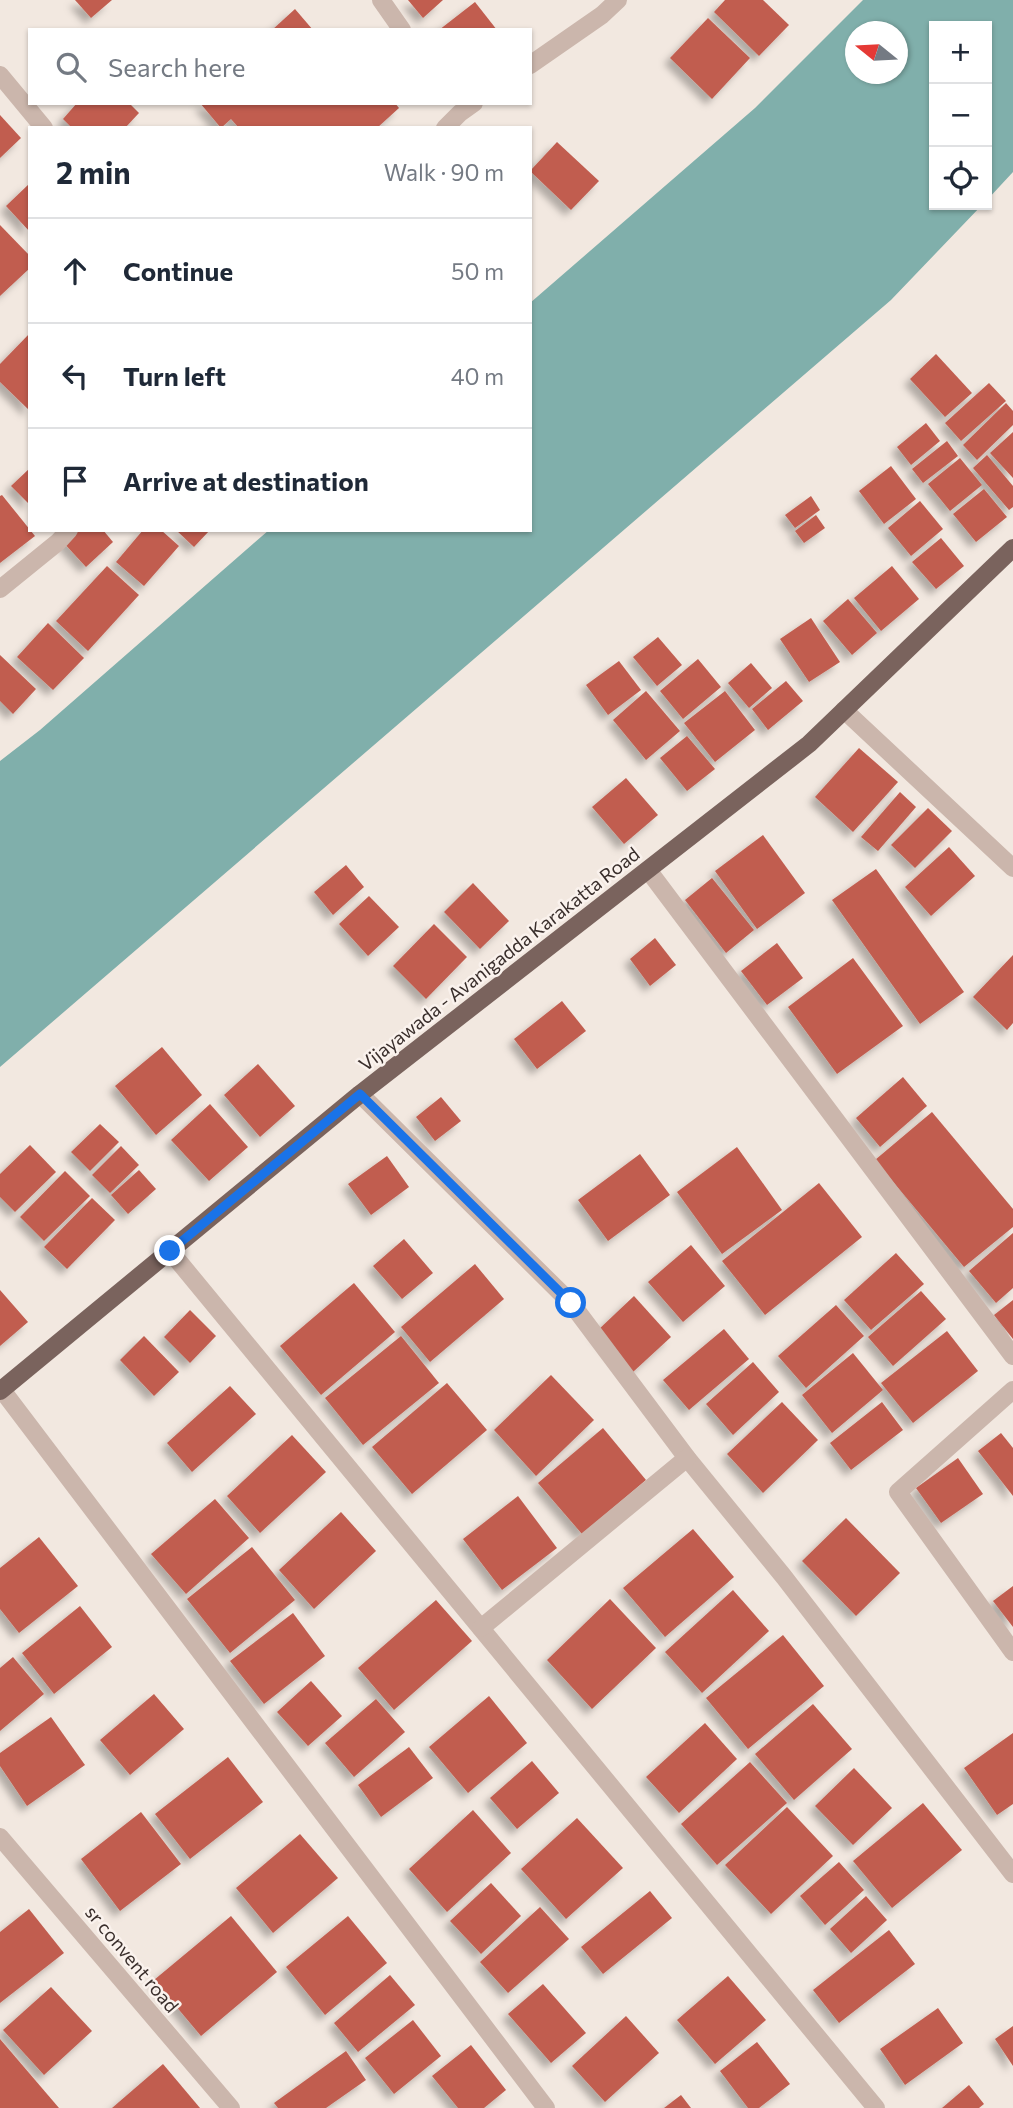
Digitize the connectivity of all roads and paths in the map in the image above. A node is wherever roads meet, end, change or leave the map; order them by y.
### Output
1 (381, 0) edge
2 (618, 0) edge
3 (401, 28) edge
4 (532, 64) edge
5 (0, 75) edge
6 (462, 106) edge
7 (42, 126) edge
8 (447, 126) edge
9 (67, 532) edge
10 (1012, 551) edge
11 (0, 589) edge
12 (844, 710) junction
13 (1013, 868) edge
14 (648, 870) junction
15 (360, 1094) junction
16 (170, 1251) junction
17 (1013, 1356) edge
18 (1013, 1390) edge
19 (1, 1391) edge
20 (687, 1458) junction
21 (481, 1628) junction
22 (1013, 1652) edge
23 (0, 1837) edge
24 (1013, 1874) edge
25 (231, 2108) edge
26 (546, 2108) edge
27 (876, 2108) edge

1 - 3 street
2 - 4 street
5 - 7 street
6 - 8 street
9 - 11 street
10 - 12 main road, Vijayawada - Avanigadda Karakatta Road
12 - 13 street
12 - 14 main road, Vijayawada - Avanigadda Karakatta Road
14 - 15 main road, Vijayawada - Avanigadda Karakatta Road
14 - 17 street
15 - 16 main road, Vijayawada - Avanigadda Karakatta Road
15 - 20 street
16 - 19 main road, Vijayawada - Avanigadda Karakatta Road
16 - 21 street
18 - 22 street
19 - 26 street
20 - 21 street
20 - 24 street
21 - 27 street
23 - 25 street, sr convent road

